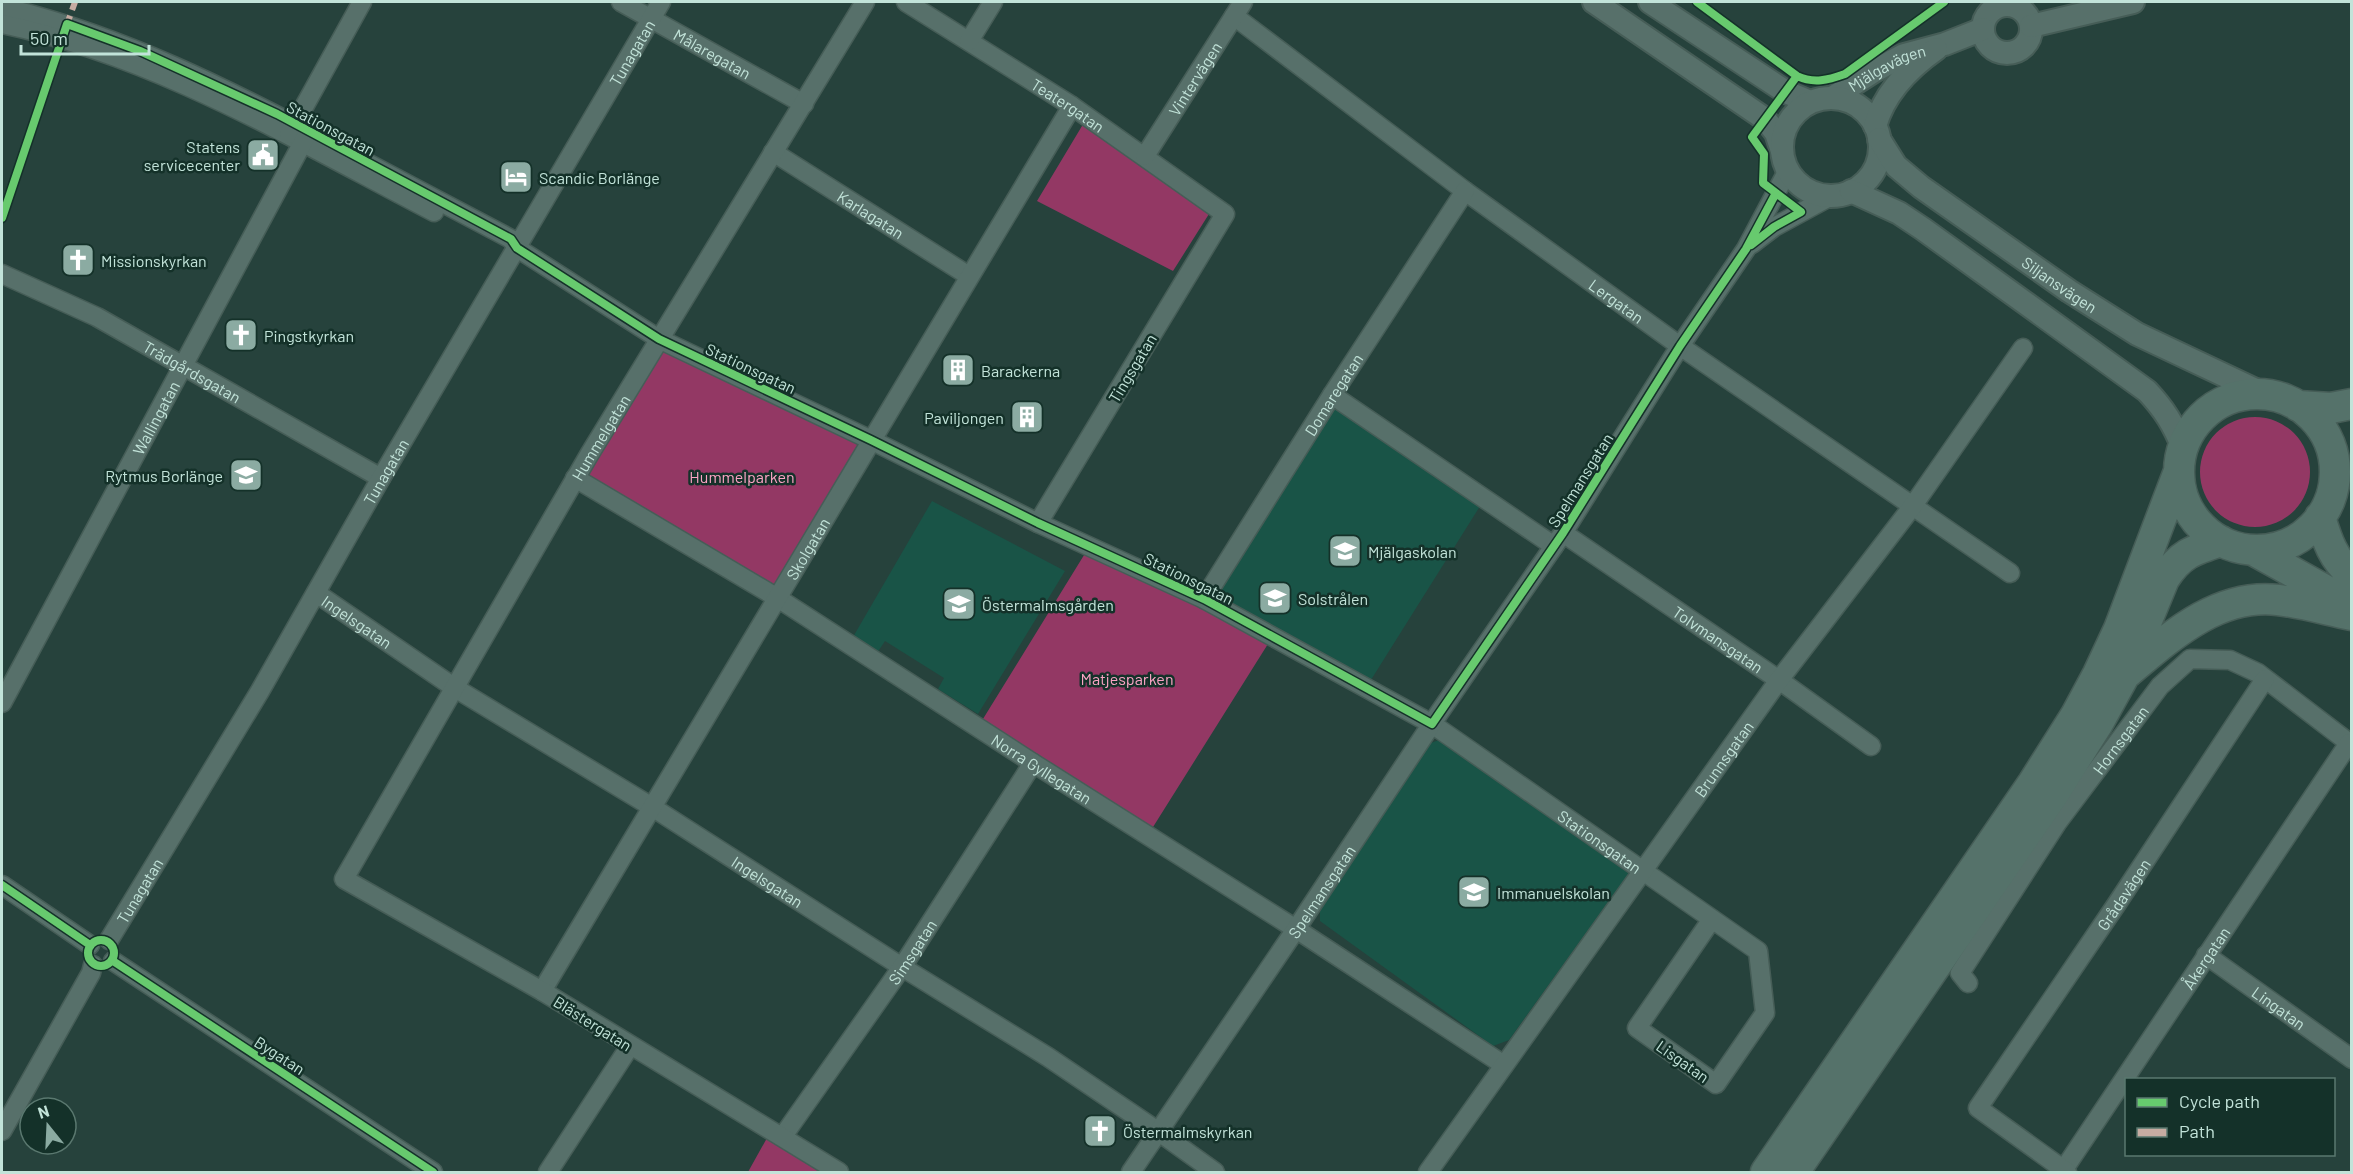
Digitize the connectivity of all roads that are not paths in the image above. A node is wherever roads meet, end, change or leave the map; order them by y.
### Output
1 (362, 2) edge
2 (621, 2) edge
3 (662, 2) edge
4 (865, 2) edge
5 (906, 2) edge
6 (993, 2) edge
7 (1594, 2) edge
8 (1650, 2) edge
9 (2133, 2) edge
10 (2001, 3) edge
11 (2, 7) edge
12 (1238, 9) edge
13 (651, 18) junction
14 (2, 24) edge
15 (2031, 26) junction
16 (1983, 28) junction
17 (969, 41) junction
18 (1945, 44) junction
19 (1832, 98) junction
20 (1809, 102) junction
21 (804, 104) junction
22 (1072, 106) junction
23 (1877, 132) junction
24 (299, 134) junction
25 (773, 152) junction
26 (1145, 156) junction
27 (1785, 162) junction
28 (1465, 191) junction
29 (1842, 193) junction
30 (1225, 214) joint
31 (517, 248) junction
32 (1746, 249) junction
33 (2, 274) edge
34 (969, 276) junction
35 (659, 339) junction
36 (1680, 346) junction
37 (2023, 348) dead end
38 (183, 365) junction
39 (2265, 394) junction
40 (1332, 395) junction
41 (2352, 404) edge
42 (2298, 406) junction
43 (871, 440) junction
44 (2181, 459) junction
45 (2352, 463) edge
46 (381, 478) junction
47 (576, 478) junction
48 (2333, 488) junction
49 (1912, 507) junction
50 (2320, 517) junction
51 (1038, 523) junction
52 (1559, 539) junction
53 (2221, 541) junction
54 (2253, 550) junction
55 (2010, 573) dead end
56 (2352, 575) edge
57 (316, 593) junction
58 (776, 597) junction
59 (1204, 599) junction
60 (2352, 605) edge
61 (2352, 615) edge
62 (2125, 674) junction
63 (2265, 679) junction
64 (1779, 681) junction
65 (455, 688) junction
66 (2, 703) edge
67 (1432, 724) junction
68 (2350, 744) edge
69 (1871, 746) dead end
70 (1033, 763) junction
71 (652, 807) junction
72 (1643, 871) junction
73 (344, 879) joint
74 (2, 885) edge
75 (1712, 919) junction
76 (1296, 929) junction
77 (109, 940) junction
78 (90, 945) junction
79 (1758, 951) joint
80 (2206, 955) junction
81 (113, 961) junction
82 (93, 965) junction
83 (902, 967) junction
84 (1968, 983) dead end
85 (542, 991) junction
86 (630, 1046) junction
87 (2352, 1059) edge
88 (1504, 1065) junction
89 (2126, 1078) edge
90 (2125, 1079) edge
91 (2, 1131) edge
92 (1159, 1132) junction
93 (783, 1136) junction
94 (2064, 1172) edge
95 (433, 1173) edge
96 (548, 1173) edge
97 (839, 1173) edge
98 (1131, 1173) edge
99 (1215, 1173) edge
100 (1428, 1173) edge
101 (1766, 1173) edge
102 (1794, 1173) edge

1 - 24 street, Wallingatan
2 - 13 street, Målaregatan
3 - 13 street, Tunagatan
4 - 21 street, Hummelgatan
5 - 17 street, Teatergatan
6 - 17 street
7 - 27 street
8 - 20 street
9 - 15 street
10 - 15 street
10 - 16 street
11 - 24 street, Stationsgatan
12 - 26 street, Vintervägen
12 - 28 street, Lergatan
13 - 21 street, Målaregatan
13 - 31 street, Tunagatan
14 - 24 street, Stationsgatan
15 - 16 street
16 - 18 street, Mjälgavägen
17 - 22 street, Teatergatan
18 - 19 street, Mjälgavägen
18 - 23 street, Mjälgavägen
19 - 20 street
19 - 23 street
20 - 27 street
21 - 25 street, Hummelgatan
22 - 26 street, Teatergatan
22 - 34 street, Skolgatan
23 - 29 street
23 - 39 street, Siljansvägen
24 - 31 street, Stationsgatan
24 - 38 street, Wallingatan
25 - 34 street, Karlagatan
25 - 35 street, Hummelgatan
26 - 30 street, Teatergatan
27 - 29 street
27 - 32 street, Spelmansgatan
28 - 36 street, Lergatan
28 - 40 street, Domaregatan
29 - 32 street, Spelmansgatan
29 - 44 street, Siljansvägen
30 - 51 street, Tingsgatan
31 - 35 street, Stationsgatan
31 - 46 street, Tunagatan
32 - 36 street, Spelmansgatan
33 - 38 street, Trädgårdsgatan
34 - 43 street, Skolgatan
35 - 43 street, Stationsgatan
35 - 47 street, Hummelgatan
36 - 49 street, Lergatan
36 - 52 street, Spelmansgatan
37 - 49 street, Brunnsgatan
38 - 46 street, Trädgårdsgatan
38 - 66 street, Wallingatan
39 - 42 highway
39 - 44 highway
40 - 52 street, Tolvmansgatan
40 - 59 street, Domaregatan
41 - 42 highway
42 - 48 highway
43 - 51 street, Stationsgatan
43 - 58 street, Skolgatan
44 - 53 highway
44 - 101 highway
45 - 48 highway
46 - 57 street, Tunagatan
47 - 58 street, Norra Gyllegatan
47 - 65 street, Hummelgatan
48 - 50 highway
49 - 55 street, Lergatan
49 - 64 street, Brunnsgatan
50 - 54 highway
50 - 56 highway
51 - 59 street, Stationsgatan
52 - 64 street, Tolvmansgatan
52 - 67 street, Spelmansgatan
53 - 54 highway
53 - 62 highway
54 - 60 highway
57 - 65 street, Ingelsgatan
57 - 77 street, Tunagatan
58 - 70 street, Norra Gyllegatan
58 - 71 street, Skolgatan
59 - 67 street, Stationsgatan
61 - 62 highway
62 - 102 highway
63 - 68 street, Hornsgatan
63 - 84 street, Hornsgatan
63 - 94 street, Grådavägen
64 - 69 street, Tolvmansgatan
64 - 72 street, Brunnsgatan
65 - 71 street, Ingelsgatan
65 - 73 street, Hummelgatan
67 - 72 street, Stationsgatan
67 - 76 street, Spelmansgatan
68 - 80 street, Åkergatan
70 - 76 street, Norra Gyllegatan
70 - 83 street, Simsgatan
71 - 83 street, Ingelsgatan
71 - 85 street, Skolgatan
72 - 75 street, Stationsgatan
72 - 88 street, Brunnsgatan
73 - 85 street, Blästergatan
74 - 78 street
75 - 79 street, Stationsgatan
75 - 79 street, Lisgatan
76 - 88 street, Norra Gyllegatan
76 - 92 street, Spelmansgatan
77 - 78 street
77 - 81 street
78 - 82 street
80 - 87 street, Lingatan
80 - 89 street, Åkergatan
81 - 82 street
81 - 95 street, Bygatan
82 - 91 street
83 - 92 street, Ingelsgatan
83 - 93 street, Simsgatan
85 - 86 street, Blästergatan
86 - 93 street, Blästergatan
86 - 96 street
88 - 100 street, Brunnsgatan
90 - 94 street, Åkergatan
92 - 98 street, Spelmansgatan
92 - 99 street, Ingelsgatan
93 - 97 street, Blästergatan

